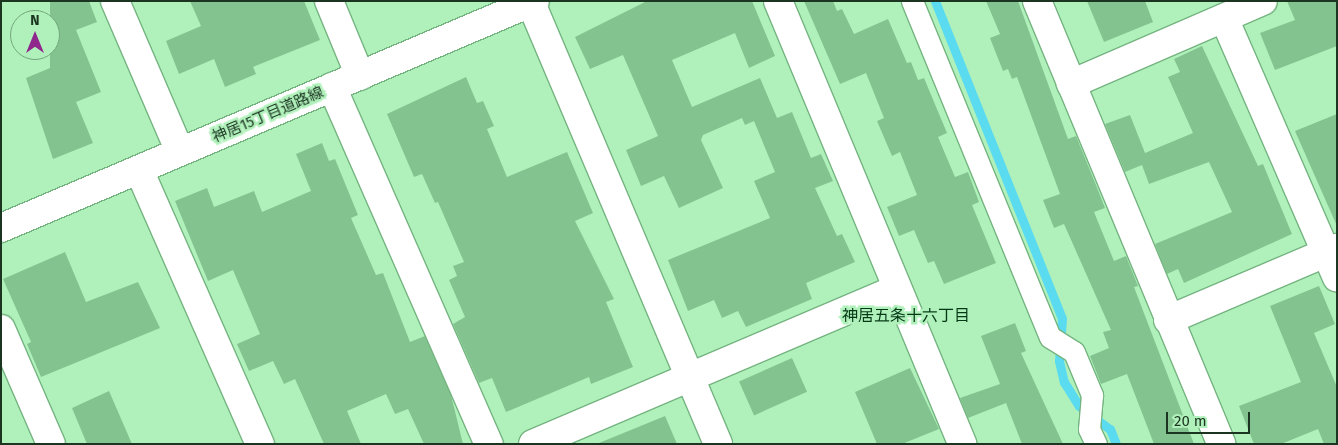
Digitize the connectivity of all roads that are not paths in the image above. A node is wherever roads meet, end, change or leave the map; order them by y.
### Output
1 (115, 1) edge
2 (329, 1) edge
3 (778, 1) edge
4 (912, 1) edge
5 (1037, 1) edge
6 (1262, 1) edge
7 (533, 2) edge
8 (1224, 18) junction
9 (360, 76) junction
10 (1071, 84) junction
11 (332, 88) junction
12 (180, 152) junction
13 (139, 170) junction
14 (1, 228) edge
15 (1332, 251) edge
16 (1337, 278) edge
17 (896, 289) junction
18 (1168, 320) junction
19 (1, 329) edge
20 (690, 378) junction
21 (51, 444) edge
22 (260, 444) edge
23 (489, 444) edge
24 (532, 444) edge
25 (718, 444) edge
26 (962, 444) edge
27 (1096, 444) edge
28 (1221, 444) edge

1 - 12 street
2 - 9 street
3 - 17 street
4 - 27 street
5 - 10 street
6 - 8 street
7 - 9 street, 神居15丁目道路線
7 - 20 street
8 - 10 street
8 - 15 street
9 - 11 street, 神居15丁目道路線
10 - 18 street
11 - 12 street, 神居15丁目道路線
11 - 23 street
12 - 13 street, 神居15丁目道路線
13 - 14 street, 神居15丁目道路線
13 - 22 street
15 - 16 street
15 - 18 street
17 - 20 street
17 - 26 street
18 - 28 street
19 - 21 street
20 - 24 street
20 - 25 street

